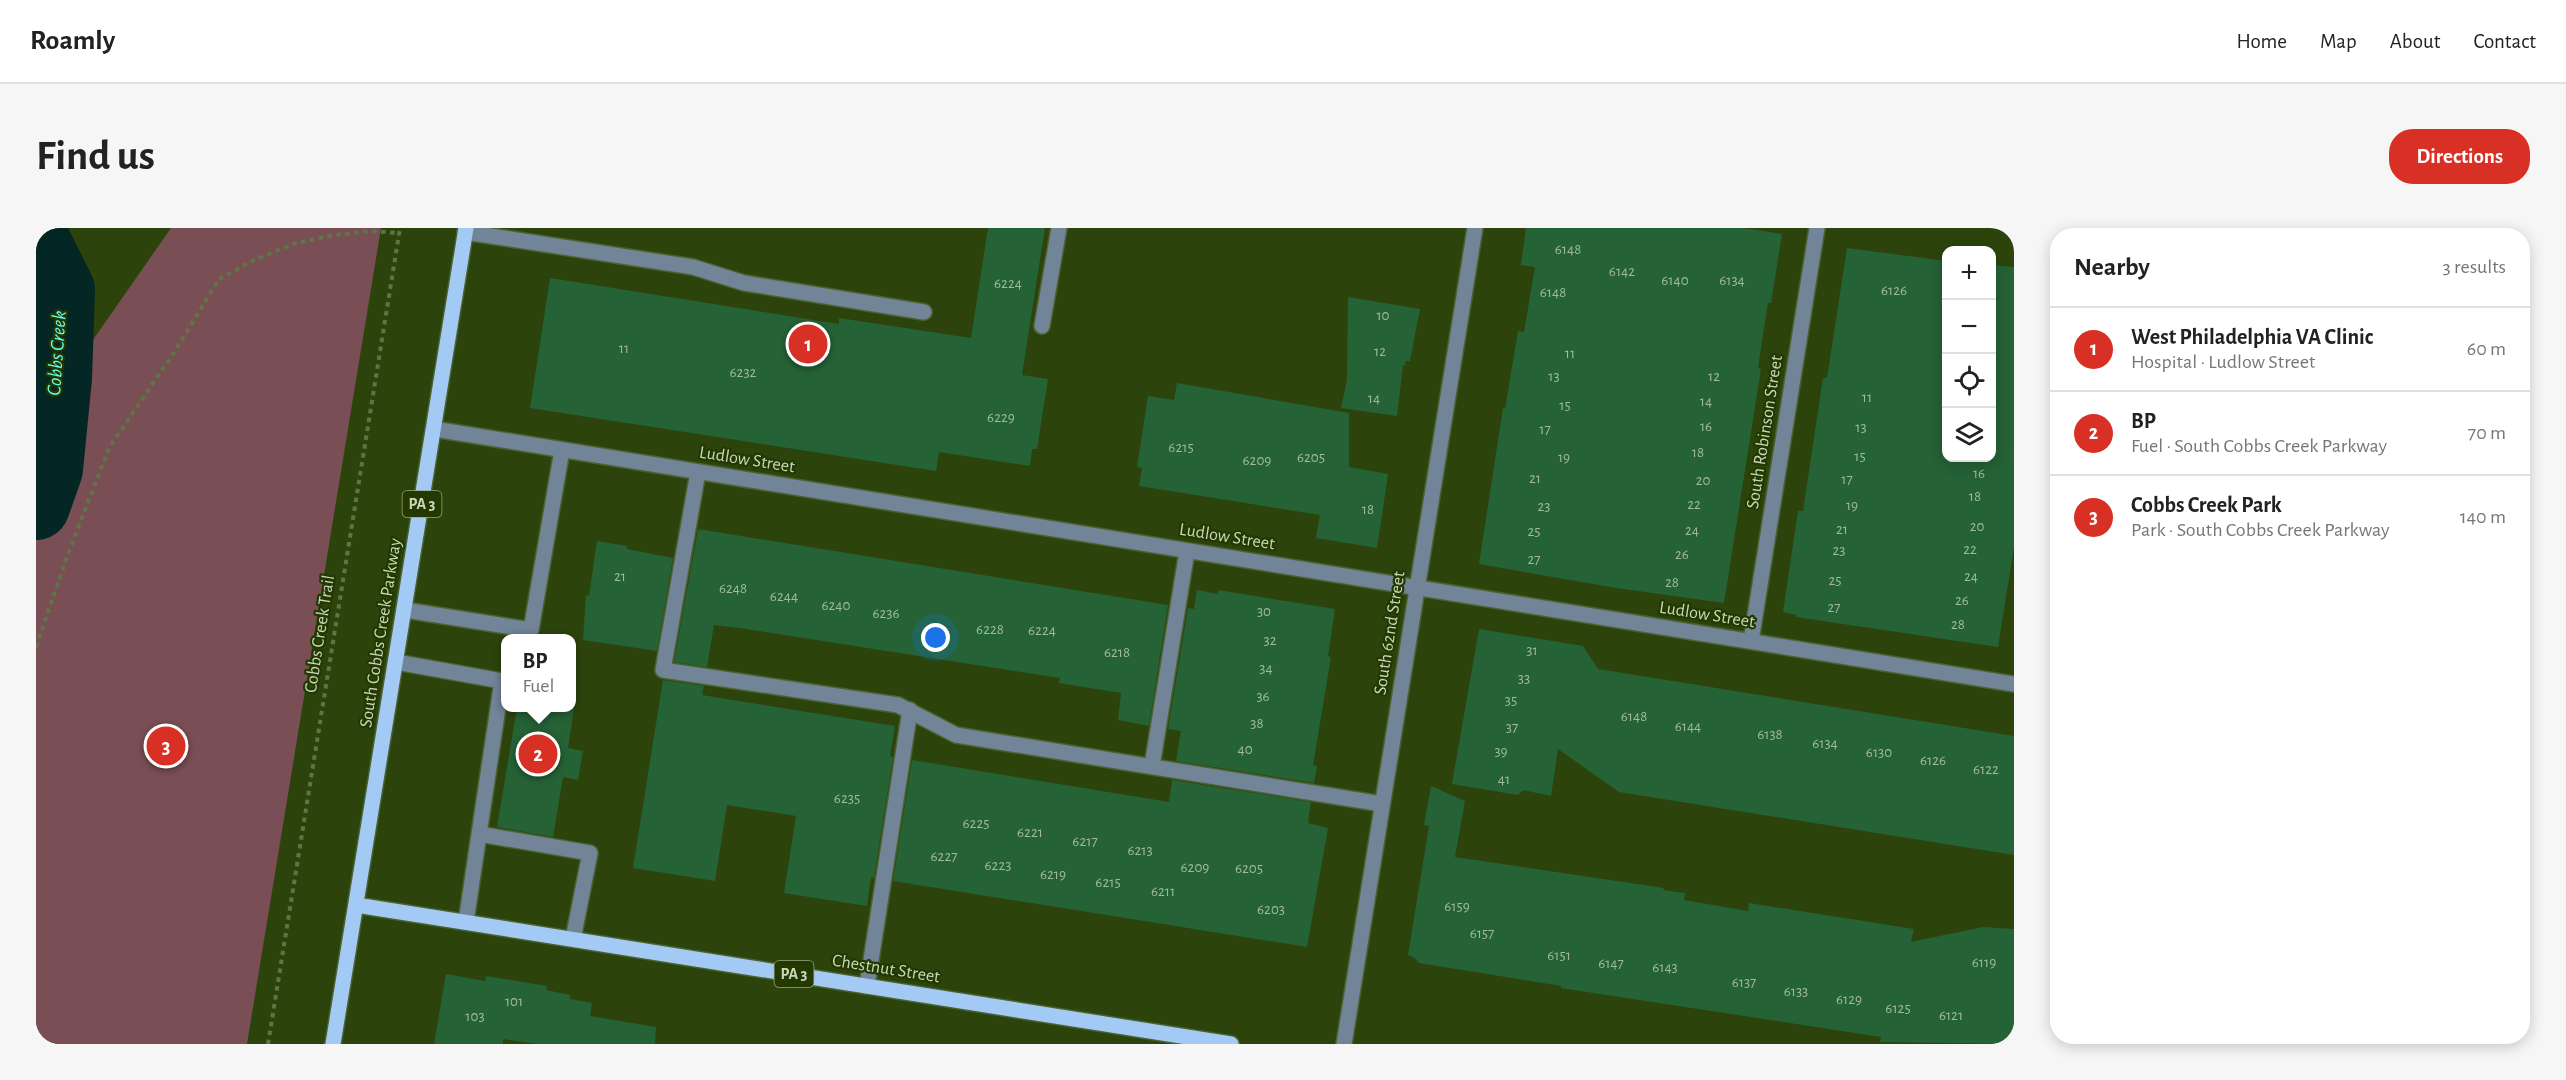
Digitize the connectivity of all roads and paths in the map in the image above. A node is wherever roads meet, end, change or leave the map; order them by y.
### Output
1 (1059, 228) edge
2 (1475, 228) edge
3 (1817, 228) edge
4 (465, 230) edge
5 (399, 231) edge
6 (924, 312) dead end
7 (1042, 326) dead end
8 (434, 429) junction
9 (562, 450) junction
10 (698, 472) junction
11 (1187, 551) junction
12 (1417, 588) junction
13 (405, 610) junction
14 (1751, 641) junction
15 (36, 647) edge
16 (396, 662) junction
17 (501, 681) edge
18 (2014, 684) edge
19 (501, 688) edge
20 (910, 710) junction
21 (1152, 766) junction
22 (1382, 804) junction
23 (479, 834) junction
24 (356, 905) junction
25 (466, 922) junction
26 (573, 939) junction
27 (867, 986) junction
28 (268, 1044) edge
29 (333, 1044) edge
30 (1231, 1044) edge
31 (1344, 1044) edge

1 - 7 street
2 - 12 street, South 62nd Street
3 - 14 street, South Robinson Street
4 - 6 street
4 - 8 main road, South Cobbs Creek Parkway / PA 3
5 - 15 path
5 - 28 path, Cobbs Creek Trail
8 - 9 street, Ludlow Street
8 - 13 main road, South Cobbs Creek Parkway / PA 3
9 - 10 street, Ludlow Street
9 - 13 street
10 - 11 street, Ludlow Street
10 - 20 street
11 - 12 street, Ludlow Street
11 - 21 street
12 - 14 street, Ludlow Street
12 - 22 street, South 62nd Street
13 - 16 main road, South Cobbs Creek Parkway / PA 3
14 - 18 street, Ludlow Street
16 - 17 street
16 - 24 main road, South Cobbs Creek Parkway / PA 3
19 - 23 street
20 - 21 street
20 - 27 street
21 - 22 street
22 - 31 street, South 62nd Street
23 - 25 street
23 - 26 street
24 - 25 main road, Chestnut Street / PA 3
24 - 29 main road, South Cobbs Creek Parkway / PA 3
25 - 26 main road, Chestnut Street / PA 3
26 - 27 main road, Chestnut Street / PA 3
27 - 30 main road, Chestnut Street / PA 3

